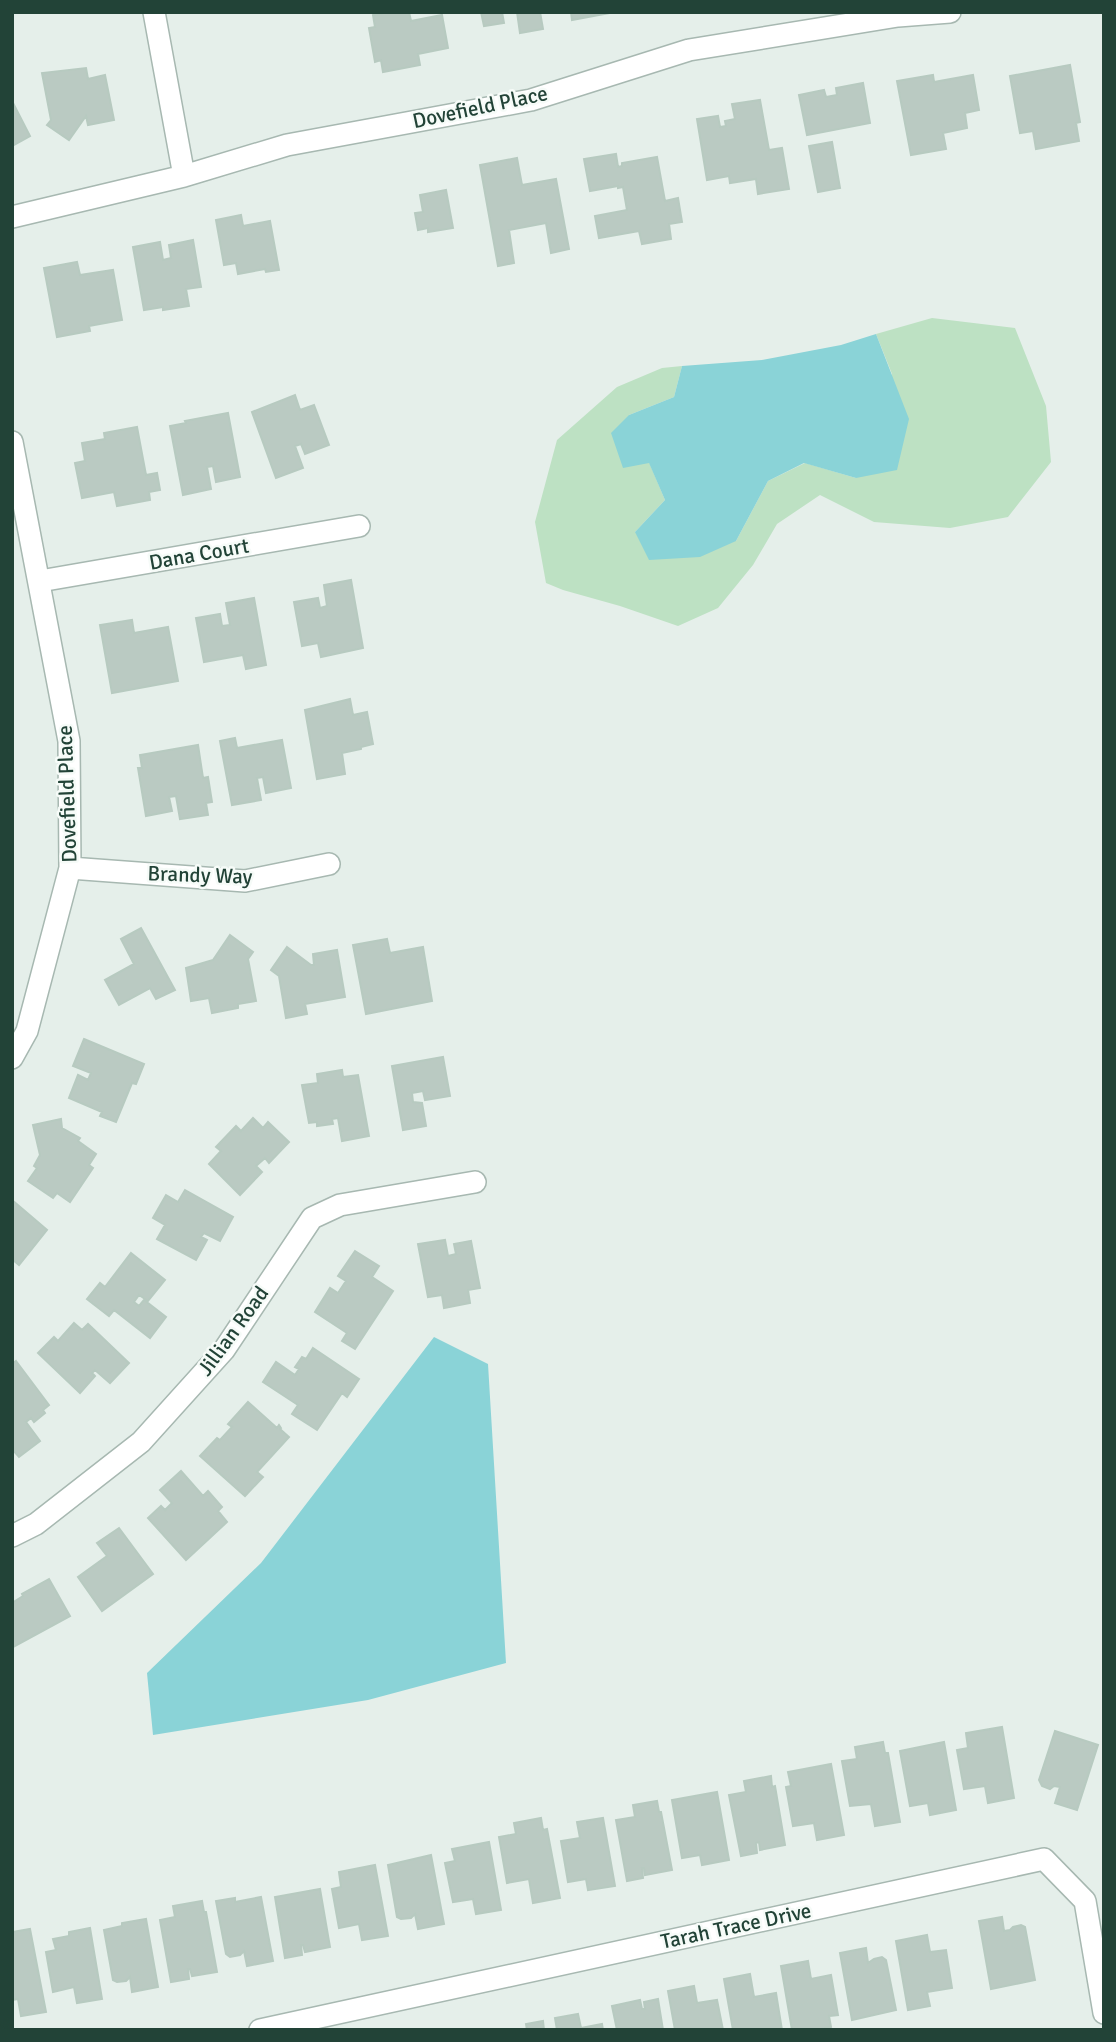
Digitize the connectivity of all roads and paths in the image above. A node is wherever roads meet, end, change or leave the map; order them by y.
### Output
1 (154, 12) edge
2 (950, 12) edge
3 (184, 176) junction
4 (12, 217) edge
5 (12, 442) edge
6 (359, 526) dead end
7 (40, 581) junction
8 (329, 864) dead end
9 (70, 868) junction
10 (20, 1028) edge
11 (12, 1058) edge
12 (475, 1182) dead end
13 (12, 1536) edge
14 (1104, 2012) edge
15 (260, 2030) edge

1 - 3 street
2 - 3 street, Dovefield Place
3 - 4 street, Dovefield Place
5 - 7 street, Dovefield Place
6 - 7 street, Dana Court
7 - 9 street, Dovefield Place
8 - 9 street, Brandy Way
9 - 10 street, Dovefield Place
10 - 11 street, Dovefield Place
12 - 13 street, Jillian Road
14 - 15 street, Tarah Trace Drive

